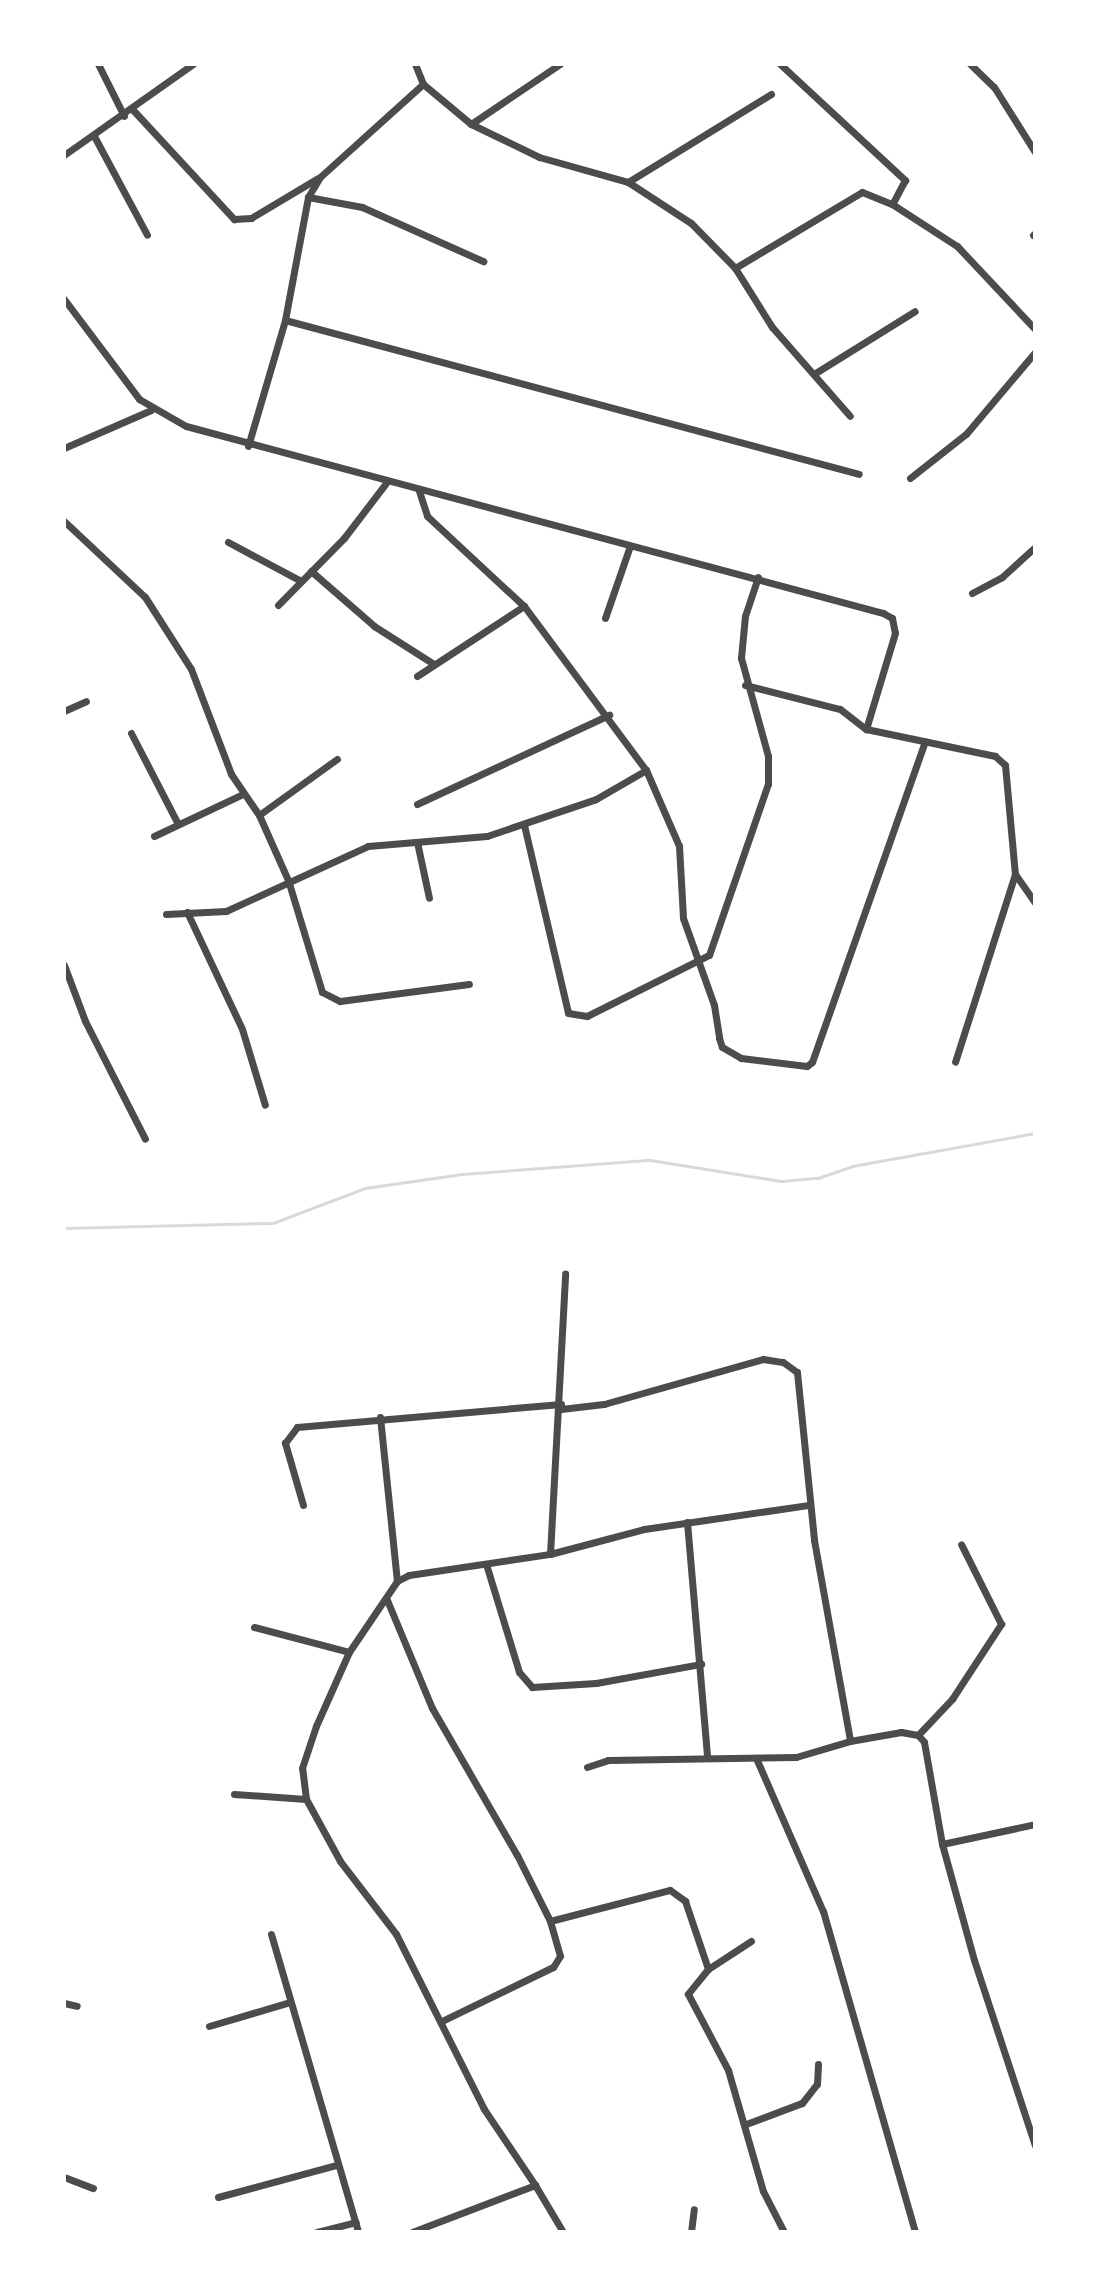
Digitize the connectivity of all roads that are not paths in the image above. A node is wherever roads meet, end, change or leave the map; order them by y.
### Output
1 (98, 64) edge
2 (193, 64) edge
3 (415, 64) edge
4 (560, 64) edge
5 (780, 64) edge
6 (970, 64) edge
7 (423, 84) junction
8 (771, 94) dead end
9 (133, 110) junction
10 (124, 116) junction
11 (471, 124) junction
12 (94, 136) junction
13 (1035, 152) edge
14 (64, 155) edge
15 (320, 177) junction
16 (628, 182) junction
17 (308, 197) junction
18 (892, 204) junction
19 (147, 235) dead end
20 (483, 261) dead end
21 (735, 268) junction
22 (66, 306) edge
23 (915, 311) dead end
24 (285, 320) junction
25 (1034, 325) edge
26 (1035, 352) edge
27 (817, 372) junction
28 (151, 410) junction
29 (850, 416) dead end
30 (248, 446) junction
31 (64, 448) edge
32 (859, 474) dead end
33 (910, 478) dead end
34 (386, 483) junction
35 (419, 491) junction
36 (64, 521) edge
37 (228, 542) dead end
38 (630, 546) junction
39 (1035, 547) edge
40 (311, 571) junction
41 (758, 577) junction
42 (301, 581) junction
43 (972, 593) dead end
44 (278, 605) dead end
45 (524, 606) junction
46 (605, 618) dead end
47 (432, 663) junction
48 (417, 676) dead end
49 (745, 685) junction
50 (86, 701) dead end
51 (64, 711) edge
52 (609, 715) junction
53 (866, 729) junction
54 (131, 733) dead end
55 (925, 741) junction
56 (337, 759) dead end
57 (646, 770) junction
58 (243, 794) junction
59 (417, 804) dead end
60 (259, 815) junction
61 (178, 824) junction
62 (524, 825) junction
63 (154, 836) dead end
64 (417, 842) junction
65 (1015, 874) junction
66 (288, 880) junction
67 (429, 898) dead end
68 (1035, 903) edge
69 (187, 912) junction
70 (166, 914) dead end
71 (696, 959) junction
72 (64, 965) edge
73 (469, 984) dead end
74 (955, 1062) dead end
75 (265, 1105) dead end
76 (145, 1139) dead end
77 (565, 1273) dead end
78 (561, 1407) junction
79 (380, 1417) junction
80 (303, 1505) dead end
81 (809, 1505) junction
82 (687, 1522) junction
83 (961, 1544) dead end
84 (550, 1554) junction
85 (486, 1564) junction
86 (397, 1581) junction
87 (387, 1600) junction
88 (254, 1627) dead end
89 (349, 1652) junction
90 (701, 1664) junction
91 (918, 1735) junction
92 (850, 1741) junction
93 (707, 1757) junction
94 (756, 1758) junction
95 (587, 1767) dead end
96 (234, 1794) dead end
97 (306, 1799) junction
98 (1035, 1824) edge
99 (942, 1844) junction
100 (550, 1921) junction
101 (271, 1934) dead end
102 (751, 1941) dead end
103 (708, 1969) junction
104 (290, 2002) junction
105 (64, 2003) edge
106 (77, 2006) dead end
107 (444, 2020) junction
108 (209, 2026) dead end
109 (818, 2064) dead end
110 (746, 2124) junction
111 (1035, 2145) edge
112 (336, 2165) junction
113 (64, 2177) edge
114 (535, 2185) junction
115 (93, 2188) dead end
116 (218, 2197) dead end
117 (694, 2209) dead end
118 (356, 2222) junction
119 (423, 2230) edge
120 (317, 2232) edge
121 (358, 2232) edge
122 (412, 2232) edge
123 (563, 2232) edge
124 (691, 2232) edge
125 (784, 2232) edge
126 (915, 2232) edge

1 - 10 street
2 - 9 street
3 - 7 street
4 - 11 street
5 - 18 street
6 - 13 street
7 - 11 street
7 - 15 street
8 - 16 street
9 - 10 street
9 - 15 street
10 - 12 street
11 - 16 street
12 - 14 street
12 - 19 street
15 - 17 street
16 - 21 street
17 - 20 street
17 - 24 street
18 - 21 street
18 - 25 street
21 - 27 street
22 - 28 street
23 - 27 street
24 - 30 street
24 - 32 street
26 - 33 street
27 - 29 street
28 - 30 street
28 - 31 street
30 - 34 street
34 - 35 street
34 - 40 street
35 - 38 street
35 - 45 street
36 - 58 street
37 - 42 street
38 - 41 street
38 - 46 street
39 - 43 street
40 - 42 street
40 - 47 street
41 - 49 street
41 - 53 street
42 - 44 street
45 - 47 street
45 - 52 street
47 - 48 street
49 - 53 street
49 - 71 street
50 - 51 street
52 - 57 street
52 - 59 street
53 - 55 street
54 - 61 street
55 - 65 street
55 - 71 street
56 - 60 street
57 - 62 street
57 - 71 street
58 - 60 street
58 - 61 street
60 - 66 street
61 - 63 street
62 - 64 street
62 - 71 street
64 - 66 street
64 - 67 street
65 - 68 street
65 - 74 street
66 - 69 street
66 - 73 street
69 - 70 street
69 - 75 street
72 - 76 street
77 - 78 street
78 - 79 street
78 - 81 street
78 - 84 street
79 - 80 street
79 - 86 street
81 - 82 street
81 - 92 street
82 - 84 street
82 - 90 street
83 - 91 street
84 - 85 street
85 - 86 street
85 - 90 street
86 - 87 street
87 - 89 street
87 - 100 street
88 - 89 street
89 - 97 street
90 - 93 street
91 - 92 street
91 - 99 street
92 - 94 street
93 - 94 street
93 - 95 street
94 - 126 street
96 - 97 street
97 - 107 street
98 - 99 street
99 - 111 street
100 - 103 street
100 - 107 street
101 - 104 street
102 - 103 street
103 - 110 street
104 - 108 street
104 - 112 street
105 - 106 street
107 - 114 street
109 - 110 street
110 - 125 street
112 - 116 street
112 - 118 street
113 - 115 street
114 - 119 street
114 - 123 street
117 - 124 street
118 - 120 street
118 - 121 street
119 - 122 street

